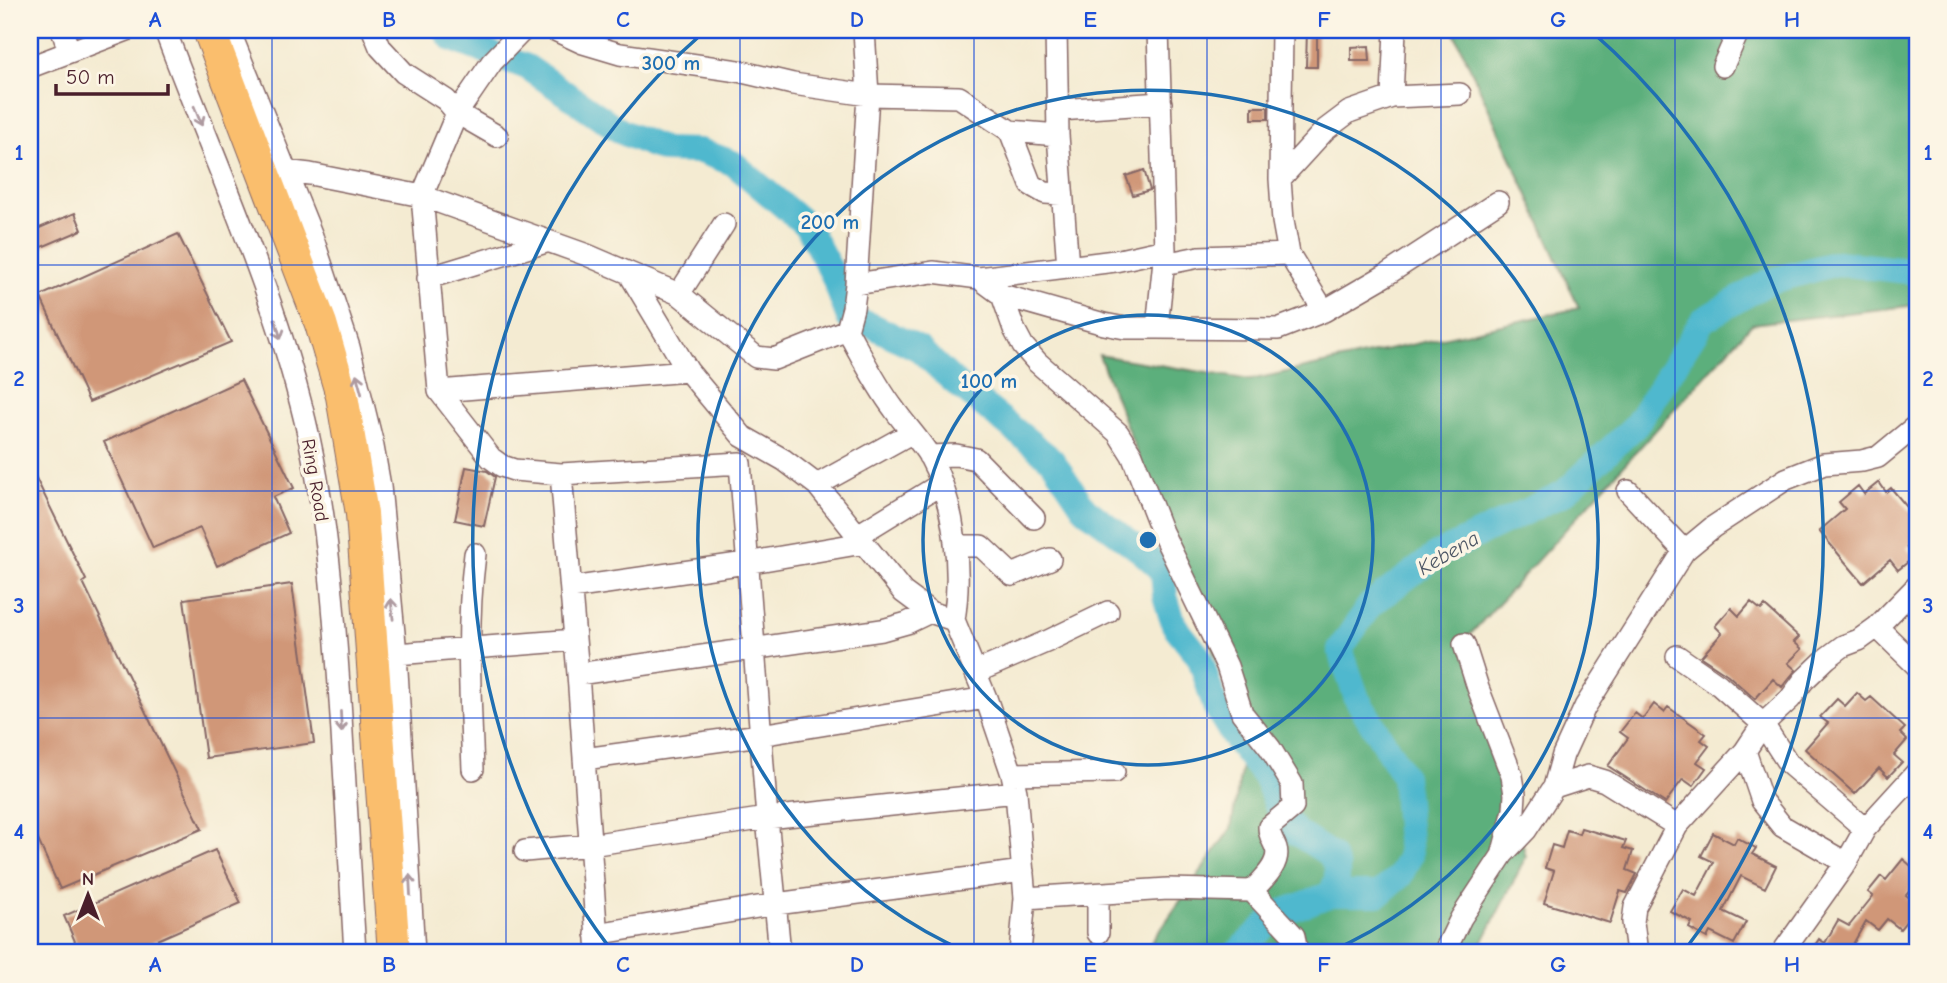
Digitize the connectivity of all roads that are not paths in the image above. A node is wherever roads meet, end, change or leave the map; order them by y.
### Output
1 (62, 30) edge
2 (127, 30) edge
3 (165, 30) edge
4 (188, 30) edge
5 (209, 30) edge
6 (229, 30) edge
7 (373, 30) edge
8 (523, 30) edge
9 (555, 30) edge
10 (864, 30) edge
11 (1056, 30) edge
12 (1158, 30) edge
13 (1282, 30) edge
14 (1395, 30) edge
15 (1739, 30) edge
16 (69, 51) junction
17 (1723, 66) dead end
18 (30, 67) edge
19 (1460, 94) dead end
20 (868, 95) junction
21 (1392, 97) junction
22 (1161, 103) junction
23 (1059, 110) junction
24 (457, 113) junction
25 (1010, 131) junction
26 (1058, 135) junction
27 (497, 136) dead end
28 (285, 171) junction
29 (1280, 179) junction
30 (1061, 194) junction
31 (422, 196) junction
32 (1498, 202) dead end
33 (723, 224) dead end
34 (546, 242) junction
35 (1289, 254) junction
36 (1164, 257) junction
37 (1068, 267) junction
38 (629, 273) junction
39 (428, 278) junction
40 (979, 278) junction
41 (856, 284) junction
42 (679, 294) junction
43 (1002, 295) junction
44 (1324, 312) junction
45 (850, 320) junction
46 (1157, 328) junction
47 (688, 371) junction
48 (439, 391) junction
49 (1917, 425) edge
50 (911, 433) junction
51 (742, 436) junction
52 (929, 456) junction
53 (740, 463) junction
54 (561, 474) junction
55 (941, 484) junction
56 (817, 485) junction
57 (1628, 491) dead end
58 (1034, 518) dead end
59 (860, 539) junction
60 (956, 546) junction
61 (1684, 551) junction
62 (475, 554) dead end
63 (1050, 559) dead end
64 (746, 563) junction
65 (1917, 586) edge
66 (571, 588) junction
67 (930, 612) junction
68 (1108, 612) dead end
69 (954, 620) junction
70 (1877, 626) junction
71 (575, 640) junction
72 (1464, 644) dead end
73 (468, 648) junction
74 (753, 648) junction
75 (396, 654) junction
76 (1677, 656) dead end
77 (1917, 666) edge
78 (976, 672) junction
79 (578, 674) junction
80 (986, 698) junction
81 (1762, 724) junction
82 (760, 735) junction
83 (1745, 751) junction
84 (584, 759) junction
85 (473, 769) dead end
86 (1114, 772) dead end
87 (1917, 772) edge
88 (1014, 783) junction
89 (1554, 787) junction
90 (767, 818) junction
91 (1677, 826) junction
92 (1865, 829) junction
93 (590, 845) junction
94 (525, 851) dead end
95 (1503, 853) junction
96 (1846, 863) junction
97 (1024, 871) junction
98 (1098, 894) junction
99 (1025, 898) junction
100 (1259, 899) junction
101 (776, 904) junction
102 (1098, 933) dead end
103 (597, 943) edge
104 (355, 953) edge
105 (374, 953) edge
106 (394, 953) edge
107 (414, 953) edge
108 (780, 953) edge
109 (1020, 953) edge
110 (1297, 953) edge
111 (1444, 953) edge
112 (1637, 953) edge
113 (1782, 953) edge

1 - 16 street
2 - 16 street
3 -> 104 street, Ring Road
4 - 105 highway, Ring Road
5 - 106 highway, Ring Road
6 - 28 street
7 - 24 street
8 - 24 street
9 - 20 street
10 - 20 street
11 - 23 street
12 - 22 street
13 - 29 street
14 - 21 street
15 - 17 street
16 - 18 street
19 - 21 street
20 - 25 street
20 - 41 street
21 - 29 street
22 - 23 street
22 - 36 street
23 - 26 street
24 - 27 street
24 - 31 street
25 - 26 street
25 - 30 street
26 - 30 street
28 - 31 street
75 -> 28 street
29 - 35 street
30 - 37 street
31 - 34 street
31 - 39 street
32 - 44 street
33 - 42 street
34 - 38 street
34 - 39 street
35 - 36 street
35 - 44 street
36 - 37 street
36 - 46 street
37 - 40 street
38 - 42 street
38 - 47 street
39 - 48 street
40 - 41 street
40 - 43 street
41 - 45 street
42 - 45 street
43 - 46 street
43 - 100 street
44 - 46 street
45 - 50 street
47 - 48 street
47 - 51 street
48 - 54 street
49 - 61 street
50 - 52 street
50 - 56 street
51 - 53 street
51 - 56 street
52 - 55 street
52 - 58 street
53 - 54 street
53 - 64 street
54 - 66 street
55 - 59 street
55 - 60 street
56 - 59 street
57 - 61 street
59 - 64 street
59 - 67 street
60 - 63 street
60 - 69 street
61 - 89 street
62 - 73 street
64 - 66 street
64 - 74 street
65 - 70 street
66 - 71 street
67 - 69 street
67 - 74 street
68 - 78 street
69 - 78 street
70 - 77 street
70 - 81 street
71 - 73 street
71 - 79 street
72 - 95 street
73 - 75 street
73 - 85 street
74 - 79 street
74 - 82 street
107 -> 75 street
76 - 81 street
78 - 80 street
79 - 84 street
80 - 82 street
80 - 88 street
81 - 83 street
81 - 92 street
82 - 84 street
82 - 90 street
83 - 91 street
83 - 96 street
84 - 93 street
86 - 88 street
87 - 92 street
88 - 90 street
88 - 97 street
89 - 91 street
89 - 95 street
90 - 93 street
90 - 101 street
91 - 112 street
92 - 96 street
93 - 94 street
93 - 103 street
95 - 111 street
96 - 113 street
97 - 99 street
97 - 101 street
98 - 99 street
98 - 100 street
98 - 102 street
99 - 109 street
100 - 110 street
101 - 103 street
101 - 108 street

